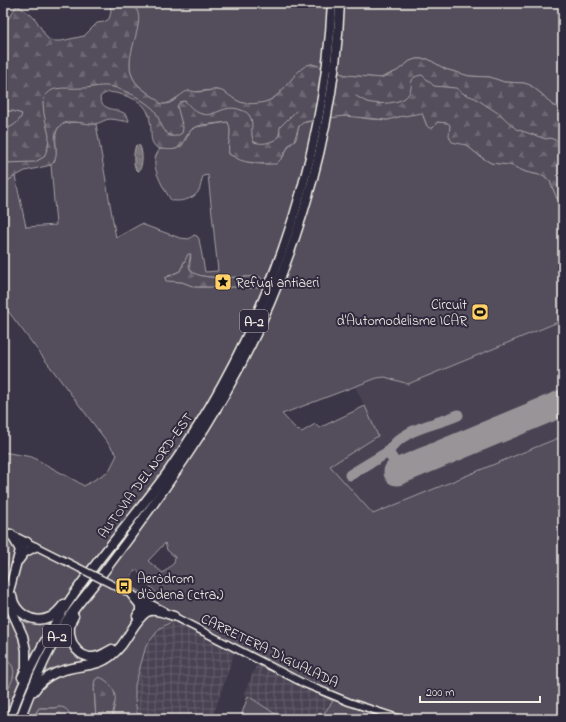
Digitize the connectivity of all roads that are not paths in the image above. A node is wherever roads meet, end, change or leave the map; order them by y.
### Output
1 (332, 3) edge
2 (340, 3) edge
3 (344, 3) edge
4 (338, 29) junction
5 (3, 530) edge
6 (11, 534) junction
7 (27, 542) junction
8 (35, 547) junction
9 (22, 551) junction
10 (101, 576) junction
11 (11, 582) junction
12 (75, 592) junction
13 (131, 594) junction
14 (149, 603) junction
15 (143, 612) junction
16 (174, 616) junction
17 (26, 704) junction
18 (6, 719) edge
19 (10, 719) edge
20 (20, 719) edge
21 (401, 719) edge

1 - 12 highway, AUTOVIA DEL NORD-EST / A-2
2 - 4 highway, AUTOVIA DEL NORD-EST / A-2
3 - 4 highway
4 - 10 highway, AUTOVIA DEL NORD-EST / A-2
5 - 6 street, CARRETERA D'IGUALADA
6 - 7 street, CARRETERA D'IGUALADA
6 - 9 highway
7 - 8 street, CARRETERA D'IGUALADA
7 - 9 highway
8 - 9 highway
8 - 13 street, CARRETERA D'IGUALADA, bridge
9 - 11 highway
10 - 15 highway
10 - 17 highway, AUTOVIA DEL NORD-EST / A-2
11 - 12 highway
11 - 18 highway
12 - 19 highway, AUTOVIA DEL NORD-EST / A-2
13 - 14 street, CARRETERA D'IGUALADA
13 - 15 highway
14 - 15 highway
14 - 16 street, CARRETERA D'IGUALADA
15 - 16 highway
15 - 17 highway
16 - 21 street, CARRETERA D'IGUALADA
17 - 20 highway, AUTOVIA DEL NORD-EST / A-2

